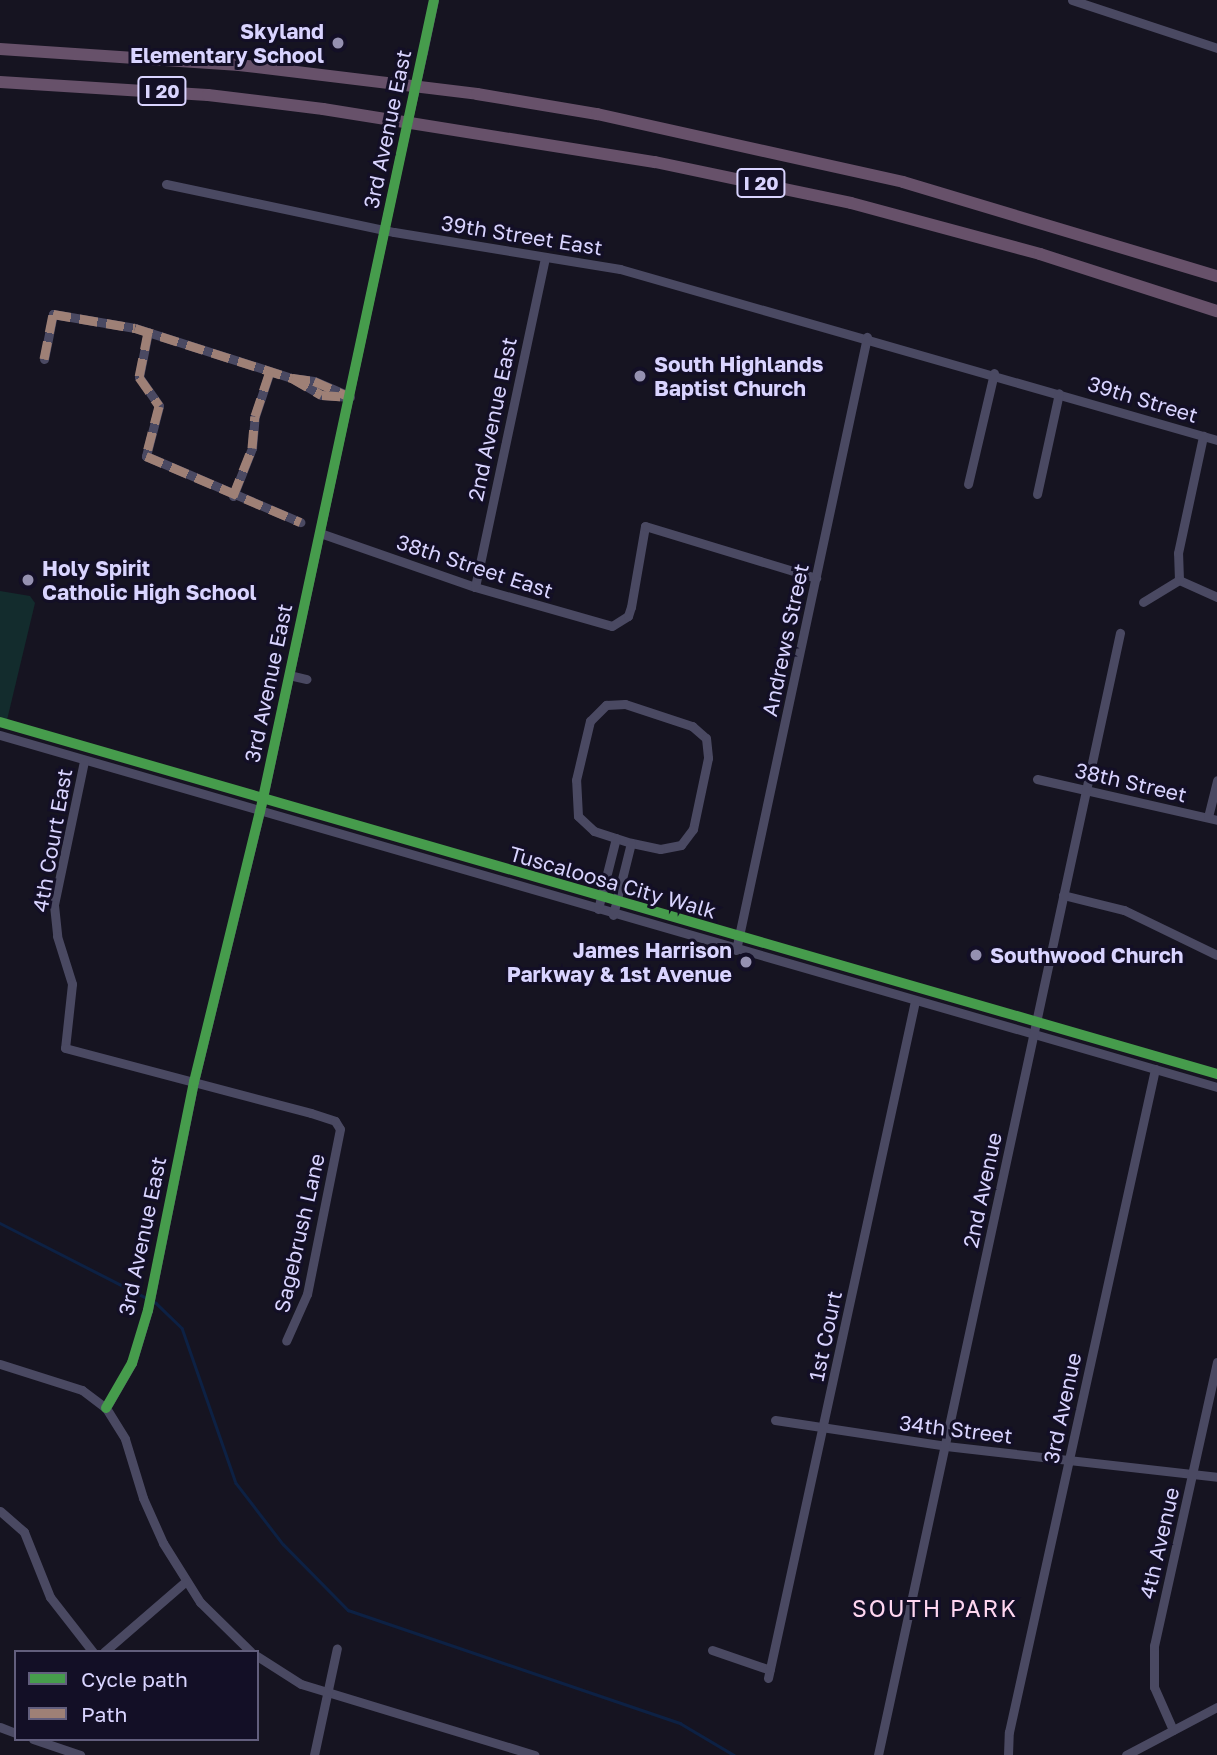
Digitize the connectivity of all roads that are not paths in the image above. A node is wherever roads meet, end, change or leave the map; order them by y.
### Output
1 (433, 0) edge
2 (1072, 0) edge
3 (1217, 48) edge
4 (0, 49) edge
5 (0, 82) edge
6 (166, 184) dead end
7 (385, 230) junction
8 (545, 258) junction
9 (1217, 276) edge
10 (1217, 311) edge
11 (148, 332) junction
12 (867, 337) junction
13 (44, 359) dead end
14 (270, 371) junction
15 (994, 373) junction
16 (1059, 393) junction
17 (350, 397) junction
18 (1203, 436) junction
19 (1217, 440) edge
20 (968, 484) dead end
21 (1037, 494) dead end
22 (233, 496) junction
23 (300, 522) dead end
24 (320, 533) junction
25 (816, 578) junction
26 (1179, 580) junction
27 (475, 587) junction
28 (1217, 597) edge
29 (1143, 602) dead end
30 (1121, 633) dead end
31 (289, 675) junction
32 (307, 679) dead end
33 (0, 735) edge
34 (84, 761) junction
35 (1037, 779) dead end
36 (1217, 780) edge
37 (1086, 791) junction
38 (260, 812) junction
39 (1212, 819) edge
40 (616, 838) junction
41 (631, 842) junction
42 (1063, 895) junction
43 (598, 909) junction
44 (613, 915) junction
45 (736, 950) junction
46 (1217, 955) edge
47 (915, 1001) junction
48 (1032, 1036) junction
49 (1155, 1069) junction
50 (194, 1082) junction
51 (1217, 1087) edge
52 (286, 1341) dead end
53 (1217, 1362) edge
54 (0, 1364) edge
55 (106, 1408) junction
56 (775, 1420) dead end
57 (822, 1430) junction
58 (946, 1447) junction
59 (1068, 1461) junction
60 (1192, 1474) junction
61 (1217, 1477) edge
62 (0, 1511) edge
63 (186, 1581) junction
64 (337, 1648) dead end
65 (91, 1650) edge
66 (106, 1650) edge
67 (249, 1650) edge
68 (712, 1650) dead end
69 (259, 1658) edge
70 (327, 1690) junction
71 (1217, 1707) edge
72 (1173, 1730) junction
73 (61, 1744) edge
74 (80, 1755) edge
75 (314, 1755) edge
76 (534, 1755) edge
77 (878, 1755) edge
78 (1008, 1755) edge
79 (1126, 1755) edge

1 - 7 street, 3rd Avenue East, bridge
2 - 3 street
4 - 9 highway, I 20
5 - 10 highway, I 20
6 - 7 street, 39th Street East
7 - 8 street, 39th Street East
7 - 17 street, 3rd Avenue East
8 - 12 street, 39th Street East
8 - 27 street, 2nd Avenue East
11 - 13 street
11 - 14 street
11 - 22 street
12 - 15 street, 39th Street
12 - 25 street, Andrews Street
14 - 17 street
14 - 22 street
15 - 16 street, 39th Street
15 - 20 street
16 - 18 street, 39th Street
16 - 21 street, 39th Street
17 - 24 street, 3rd Avenue East
18 - 19 street, 39th Street
18 - 26 street
22 - 23 street
24 - 27 street, 38th Street East
24 - 31 street, 3rd Avenue East
25 - 27 street, 38th Street East
25 - 45 street, Andrews Street
26 - 28 street
26 - 29 street
30 - 37 street, 2nd Avenue
31 - 32 street
31 - 38 street, 3rd Avenue East
33 - 34 street
34 - 38 street
34 - 50 street, 4th Court East
35 - 37 street, 38th Street
36 - 39 street
37 - 39 street, 38th Street
37 - 42 street, 2nd Avenue
38 - 43 street
38 - 50 street, 3rd Avenue East
40 - 41 street
40 - 41 street
40 - 43 street
41 - 44 street
42 - 46 street
42 - 48 street, 2nd Avenue
43 - 44 street
44 - 45 street
45 - 47 street
47 - 48 street
47 - 57 street, 1st Court
48 - 49 street
48 - 58 street, 2nd Avenue
49 - 51 street
49 - 59 street, 3rd Avenue
50 - 52 street, Sagebrush Lane
50 - 55 street, 3rd Avenue East
53 - 60 street, 4th Avenue
54 - 55 street
55 - 63 street
56 - 57 street, 34th Street
57 - 58 street, 34th Street
57 - 68 street, 1st Court
58 - 59 street, 34th Street
58 - 77 street, 2nd Avenue
59 - 60 street, 34th Street
59 - 78 street, 3rd Avenue
60 - 61 street, 34th Street
60 - 72 street, 4th Avenue
62 - 65 street
63 - 66 street
63 - 67 street
64 - 70 street
69 - 70 street
70 - 75 street
70 - 76 street
71 - 72 street
72 - 79 street
73 - 74 street

